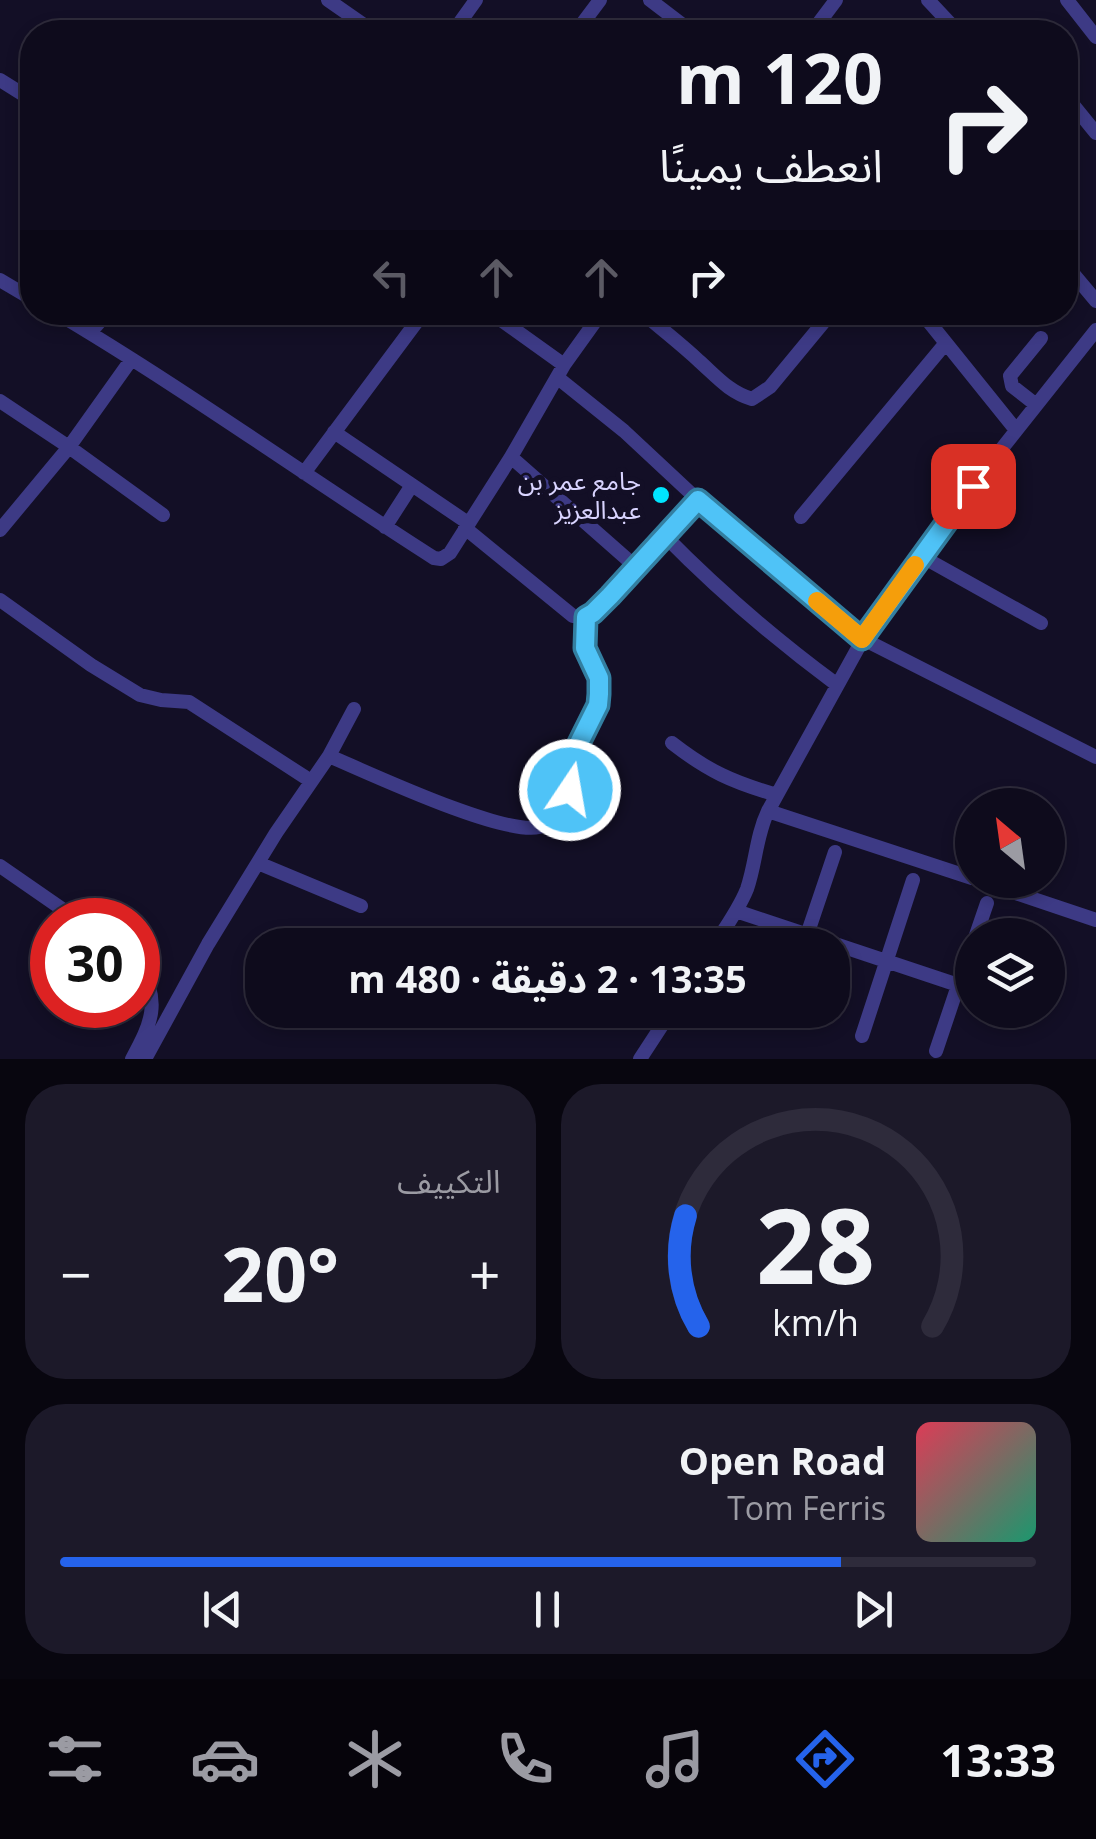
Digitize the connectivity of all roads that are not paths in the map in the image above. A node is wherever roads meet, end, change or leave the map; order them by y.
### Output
1 (328, 0) edge
2 (650, 0) edge
3 (928, 0) edge
4 (1067, 0) edge
5 (357, 20) edge
6 (676, 20) edge
7 (947, 20) edge
8 (1096, 37) edge
9 (1078, 111) edge
10 (1096, 134) edge
11 (1078, 279) edge
12 (1096, 300) edge
13 (77, 325) edge
14 (97, 325) edge
15 (414, 325) edge
16 (505, 325) edge
17 (593, 325) edge
18 (657, 325) edge
19 (821, 325) edge
20 (931, 325) edge
21 (1096, 330) edge
22 (90, 333) junction
23 (1041, 338) dead end
24 (945, 344) junction
25 (131, 360) junction
26 (561, 372) junction
27 (0, 401) edge
28 (1035, 404) junction
29 (1016, 430) junction
30 (334, 432) junction
31 (69, 447) junction
32 (511, 457) junction
33 (304, 472) junction
34 (412, 486) junction
35 (698, 500) junction
36 (163, 515) dead end
37 (801, 516) dead end
38 (466, 525) junction
39 (385, 527) junction
40 (0, 530) edge
41 (664, 535) junction
42 (921, 556) junction
43 (636, 567) junction
44 (0, 600) edge
45 (586, 617) junction
46 (1041, 623) dead end
47 (862, 639) junction
48 (836, 684) junction
49 (354, 709) dead end
50 (672, 744) dead end
51 (329, 756) junction
52 (1096, 757) edge
53 (312, 781) junction
54 (776, 795) junction
55 (768, 810) junction
56 (836, 852) dead end
57 (258, 863) junction
58 (0, 866) edge
59 (955, 872) edge
60 (913, 880) dead end
61 (46, 898) edge
62 (1031, 898) edge
63 (987, 903) dead end
64 (361, 906) dead end
65 (736, 911) junction
66 (982, 918) edge
67 (1096, 920) edge
68 (725, 928) edge
69 (787, 928) edge
70 (810, 928) edge
71 (850, 949) edge
72 (885, 960) junction
73 (955, 984) edge
74 (955, 994) edge
75 (149, 1028) edge
76 (662, 1028) edge
77 (862, 1036) dead end
78 (936, 1051) dead end
79 (644, 1058) edge
80 (132, 1059) edge
81 (145, 1059) edge

1 - 5 street
2 - 6 street
3 - 7 street
4 - 8 street
9 - 10 street
11 - 12 street
13 - 22 street
14 - 22 street
15 - 30 street
16 - 26 street
17 - 26 street
18 - 19 street
20 - 24 street
21 - 28 street
22 - 25 street
23 - 28 street
24 - 29 street
24 - 37 street
25 - 31 street
25 - 33 street
26 - 32 street
26 - 35 street
27 - 31 street
28 - 29 street
29 - 42 street
30 - 33 street
30 - 34 street
31 - 36 street
31 - 40 street
32 - 38 street
32 - 43 street
33 - 39 street
34 - 38 street
34 - 39 street
35 - 41 street
35 - 47 street
38 - 39 street
38 - 45 street
41 - 43 street
41 - 48 street
42 - 46 street
42 - 47 street
43 - 45 street
44 - 53 street
45 - 51 street
47 - 48 street
47 - 52 street
48 - 54 street
49 - 51 street
50 - 54 street
51 - 53 street
53 - 57 street
54 - 55 street
55 - 59 street
55 - 65 street
56 - 70 street
57 - 64 street
57 - 81 street
58 - 61 street
60 - 72 street
62 - 67 street
63 - 66 street
65 - 68 street
65 - 69 street
71 - 72 street
72 - 73 street
72 - 77 street
74 - 78 street
75 - 80 street
76 - 79 street

